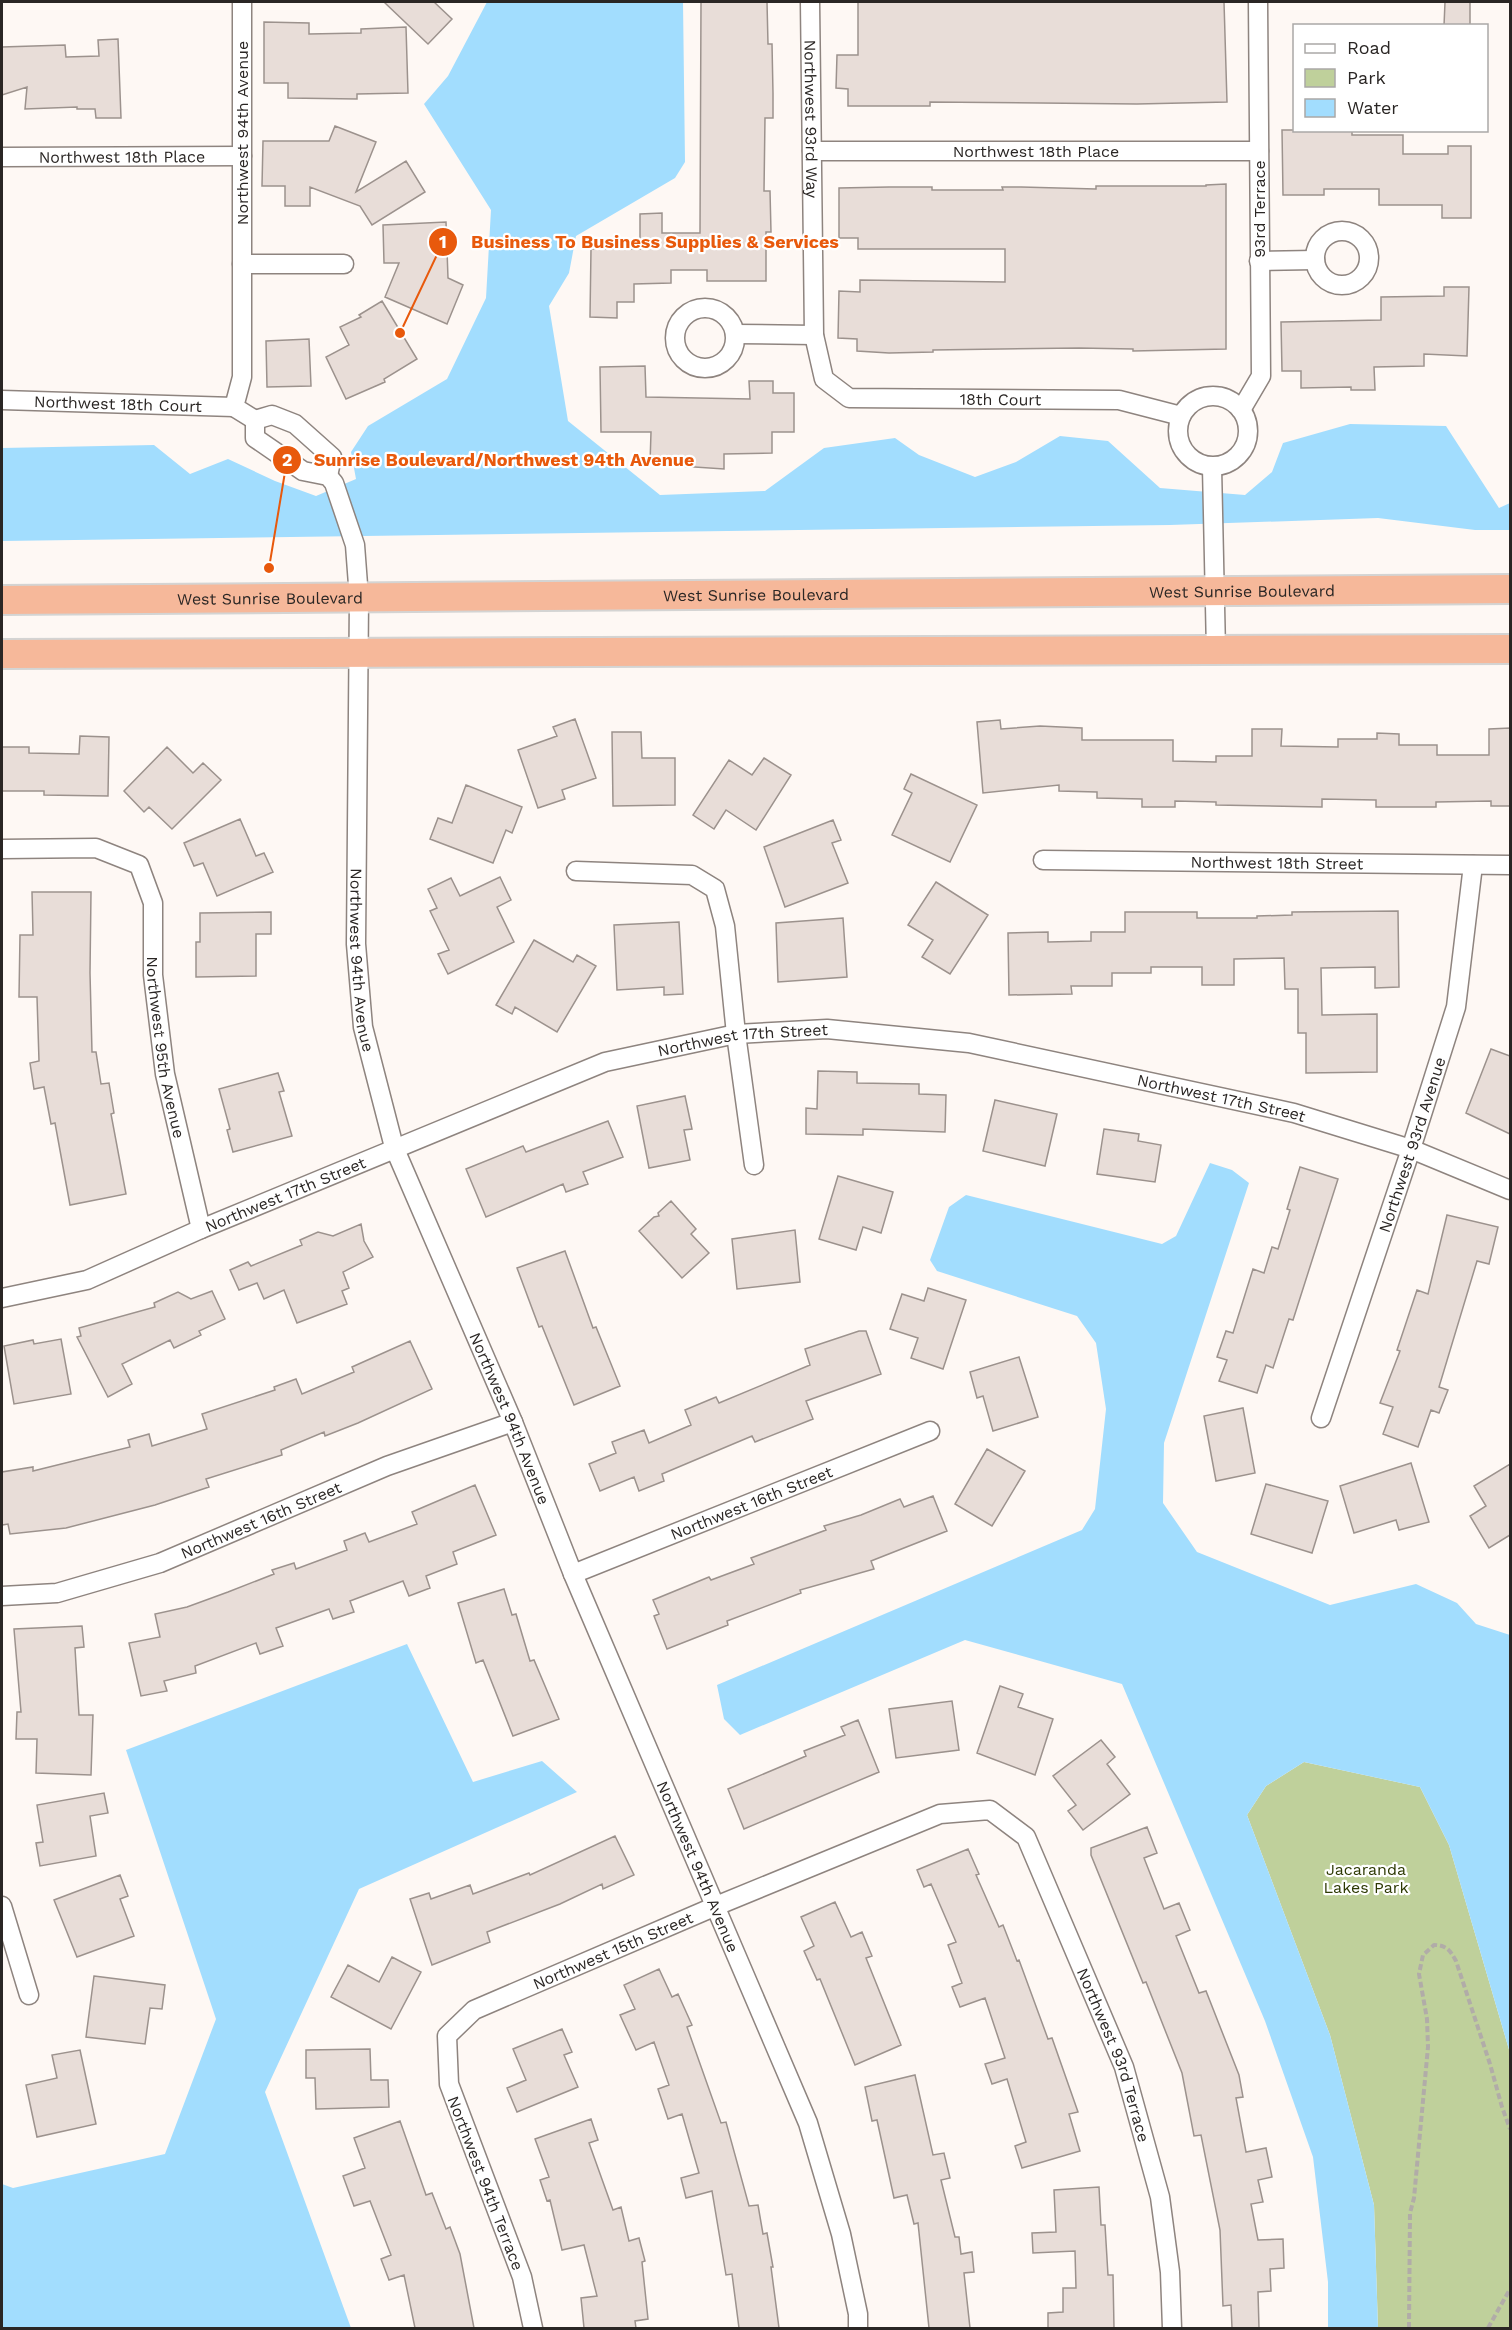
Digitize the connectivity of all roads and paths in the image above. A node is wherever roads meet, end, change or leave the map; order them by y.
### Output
1 (242, 2) edge
2 (810, 2) edge
3 (1258, 2) edge
4 (812, 151) junction
5 (1259, 151) junction
6 (242, 156) junction
7 (2, 157) edge
8 (1315, 260) dead end
9 (1259, 261) junction
10 (242, 264) junction
11 (344, 264) dead end
12 (735, 334) dead end
13 (814, 335) junction
14 (824, 379) joint
15 (2, 400) edge
16 (234, 407) junction
17 (1241, 410) junction
18 (1181, 416) junction
19 (255, 420) junction
20 (1212, 467) junction
21 (331, 479) junction
22 (1510, 589) edge
23 (1215, 591) junction
24 (359, 598) junction
25 (2, 600) edge
26 (1510, 649) edge
27 (1216, 651) junction
28 (359, 653) junction
29 (2, 654) edge
30 (2, 849) edge
31 (1043, 860) dead end
32 (1473, 865) junction
33 (1510, 865) edge
34 (576, 870) dead end
35 (736, 1034) junction
36 (394, 1147) junction
37 (1411, 1149) junction
38 (754, 1165) dead end
39 (1510, 1190) edge
40 (201, 1228) junction
41 (2, 1298) edge
42 (1321, 1418) dead end
43 (513, 1422) junction
44 (930, 1431) dead end
45 (573, 1574) junction
46 (2, 1596) edge
47 (990, 1810) joint
48 (2, 1906) edge
49 (716, 1906) junction
50 (29, 1995) dead end
51 (447, 2036) joint
52 (1510, 2129) edge
53 (1510, 2289) edge
54 (533, 2328) edge
55 (858, 2328) edge
56 (1172, 2328) edge
57 (1409, 2328) edge
58 (1488, 2328) edge

1 - 6 street, Northwest 94th Avenue
2 - 4 street, Northwest 93rd Way
3 - 5 street, 93rd Terrace
4 - 5 street, Northwest 18th Place
4 - 13 street, Northwest 93rd Way
5 - 9 street, 93rd Terrace
6 - 7 street, Northwest 18th Place
6 - 10 street, Northwest 94th Avenue
8 - 9 street
9 - 17 street, 93rd Terrace
10 - 11 street
10 - 16 street, Northwest 94th Avenue
12 - 13 street
13 - 14 street, Northwest 93rd Way
14 - 18 street, 18th Court
15 - 16 street, Northwest 18th Court
16 - 19 street
17 - 18 street
17 - 20 street
18 - 20 street
19 - 21 street
19 - 21 street, Northwest 94th Avenue
20 - 23 street
21 - 24 street, Northwest 94th Avenue
22 - 23 highway, West Sunrise Boulevard
23 - 24 highway, West Sunrise Boulevard
23 - 27 street
24 - 25 highway, West Sunrise Boulevard
24 - 28 street, Northwest 94th Avenue
26 - 27 highway
27 - 28 highway
28 - 29 highway
28 - 36 street, Northwest 94th Avenue
30 - 40 street, Northwest 95th Avenue
31 - 32 street, Northwest 18th Street
32 - 33 street, Northwest 18th Street
32 - 37 street, Northwest 93rd Avenue
34 - 35 street
35 - 36 street, Northwest 17th Street
35 - 37 street, Northwest 17th Street
35 - 38 street
36 - 40 street, Northwest 17th Street
36 - 43 street, Northwest 94th Avenue
37 - 39 street, Northwest 17th Street
37 - 42 street, Northwest 93rd Avenue
40 - 41 street, Northwest 17th Street
43 - 45 street, Northwest 94th Avenue
43 - 46 street, Northwest 16th Street
44 - 45 street, Northwest 16th Street
45 - 49 street, Northwest 94th Avenue
47 - 49 street, Northwest 15th Street
47 - 56 street, Northwest 93rd Terrace
48 - 50 street
49 - 51 street, Northwest 15th Street
49 - 55 street, Northwest 94th Avenue
51 - 54 street, Northwest 94th Terrace
52 - 57 path
53 - 58 path

